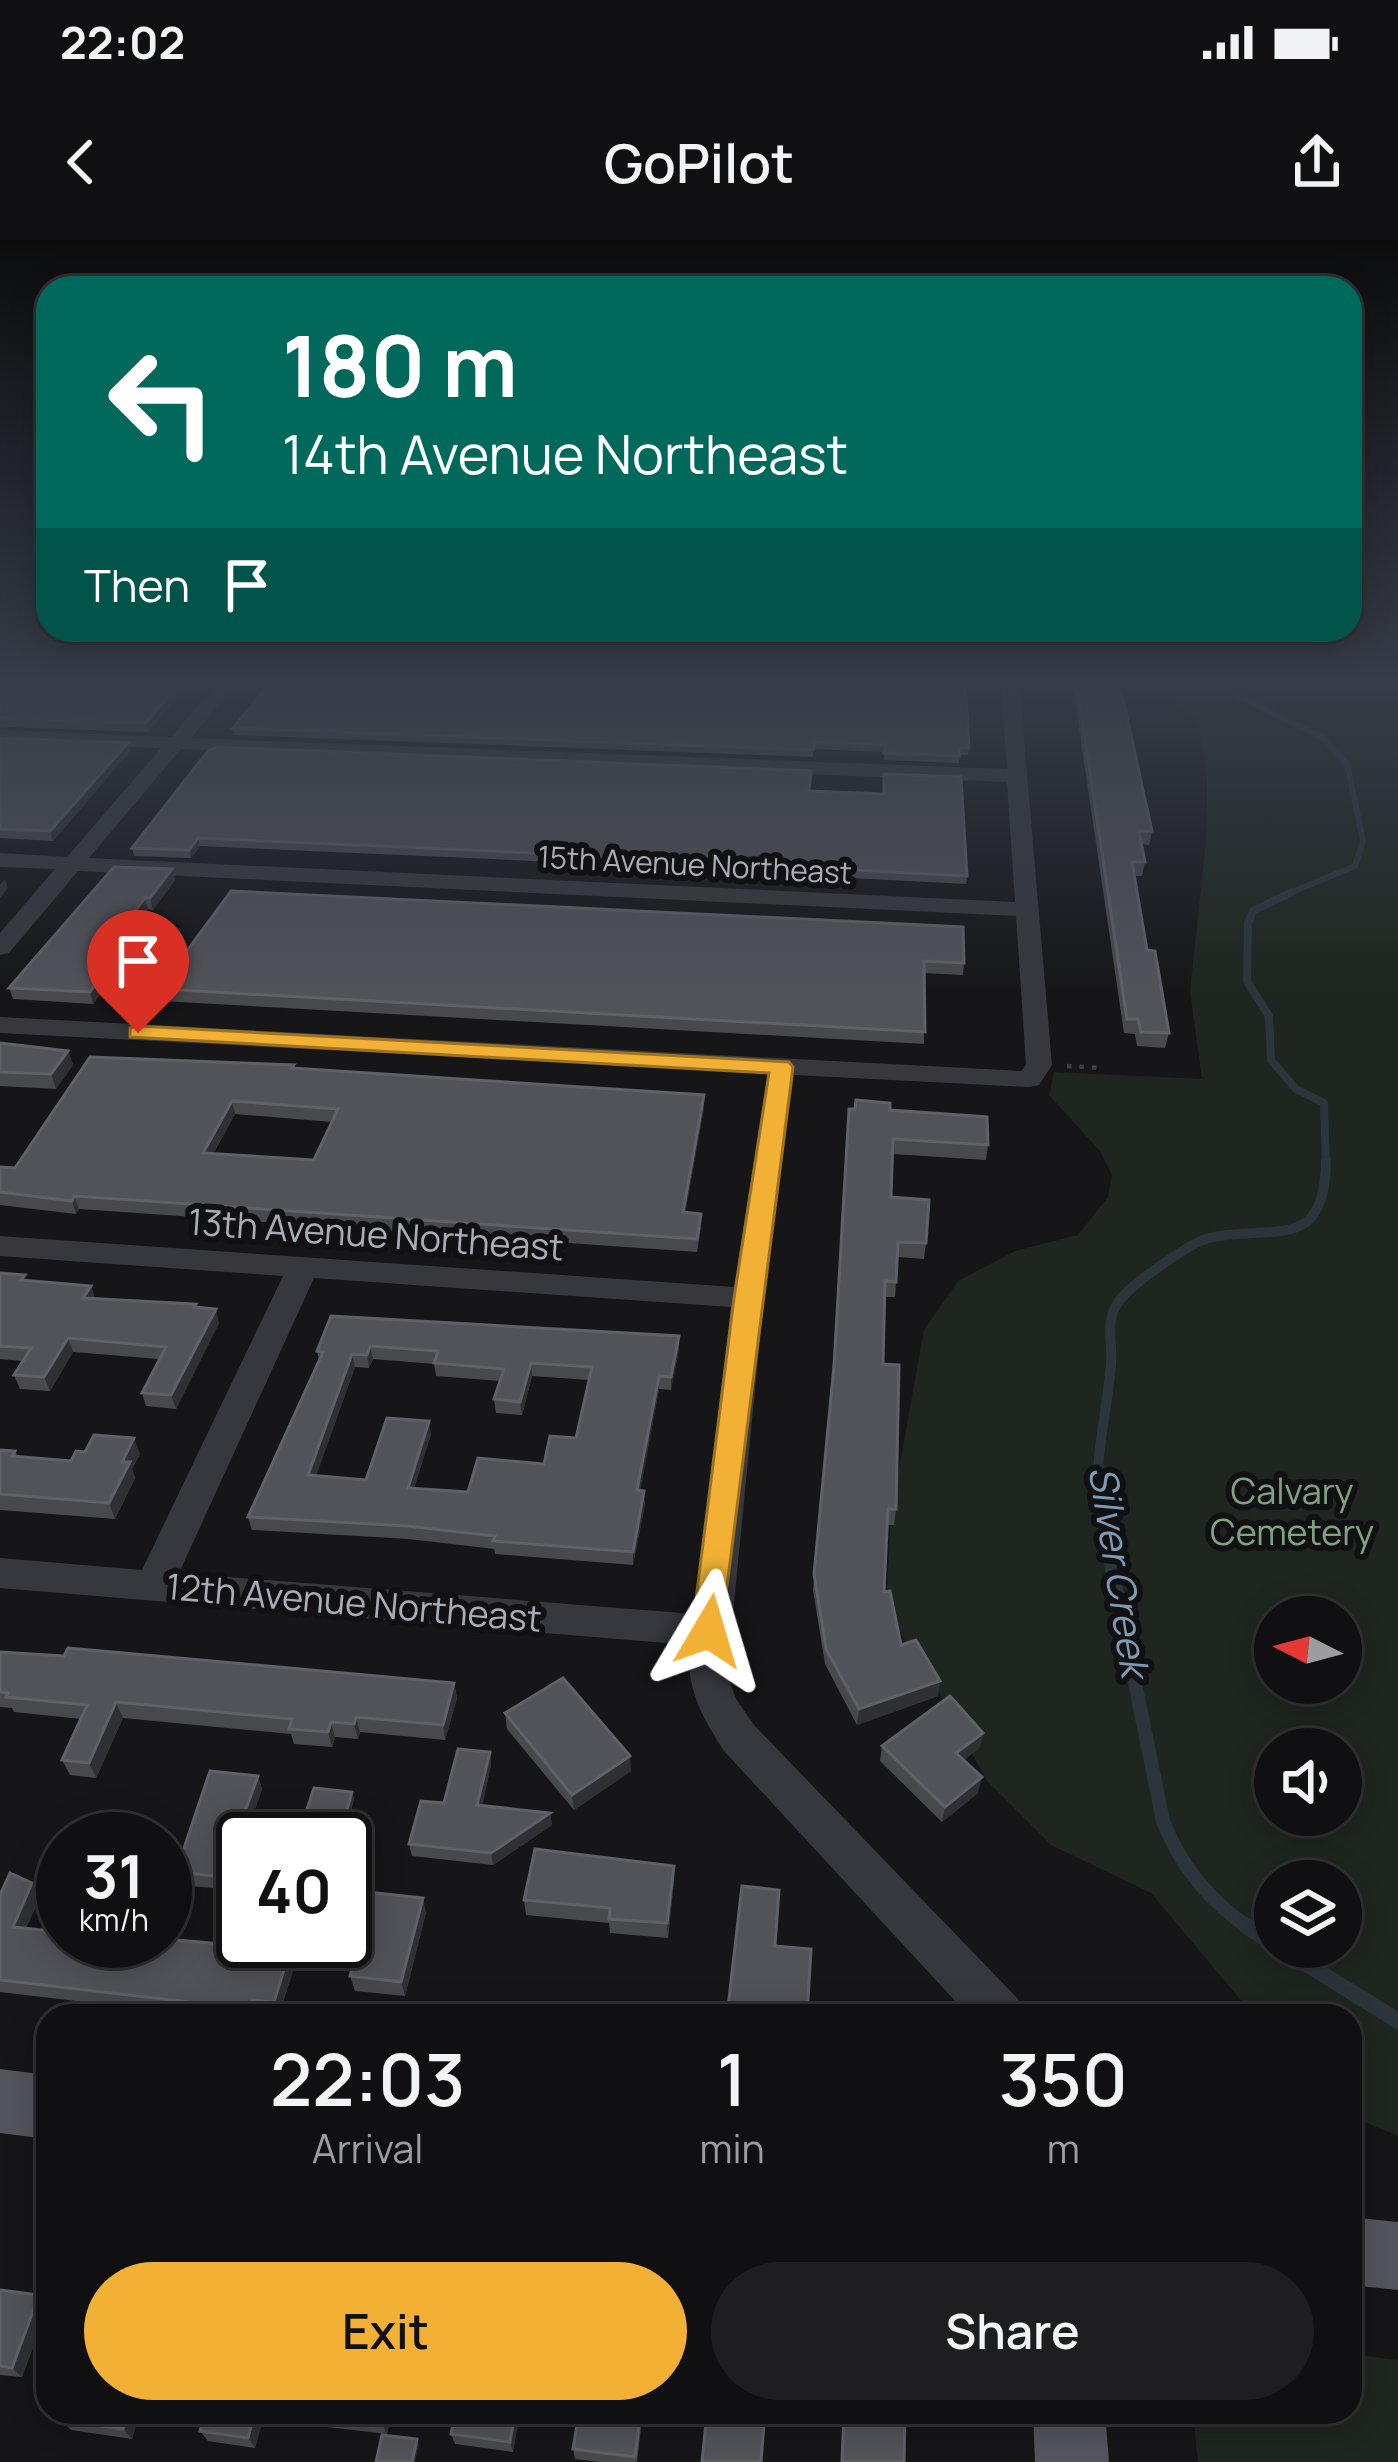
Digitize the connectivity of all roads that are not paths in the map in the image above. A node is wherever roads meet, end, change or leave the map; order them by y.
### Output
1 (141, 784) edge
2 (1018, 784) edge
3 (0, 860) edge
4 (74, 863) junction
5 (1027, 910) junction
6 (0, 948) edge
7 (0, 1025) edge
8 (782, 1067) junction
9 (0, 1246) edge
10 (302, 1269) junction
11 (748, 1298) junction
12 (0, 1573) edge
13 (154, 1586) junction
14 (709, 1631) junction
15 (989, 2004) edge
16 (0, 2102) edge
17 (36, 2106) edge
18 (1362, 2252) edge
19 (1398, 2256) edge
20 (1070, 2424) edge
21 (1072, 2462) edge

1 - 4 street
2 - 5 street
3 - 4 street, 15th Avenue Northeast
4 - 5 street, 15th Avenue Northeast
4 - 6 street
5 - 8 street
7 - 8 street
8 - 11 street
9 - 10 street, 13th Avenue Northeast
10 - 11 street, 13th Avenue Northeast
10 - 13 street
11 - 14 street
12 - 13 street, 12th Avenue Northeast
13 - 14 street, 12th Avenue Northeast
14 - 15 street
16 - 17 main road
18 - 19 main road
20 - 21 main road

